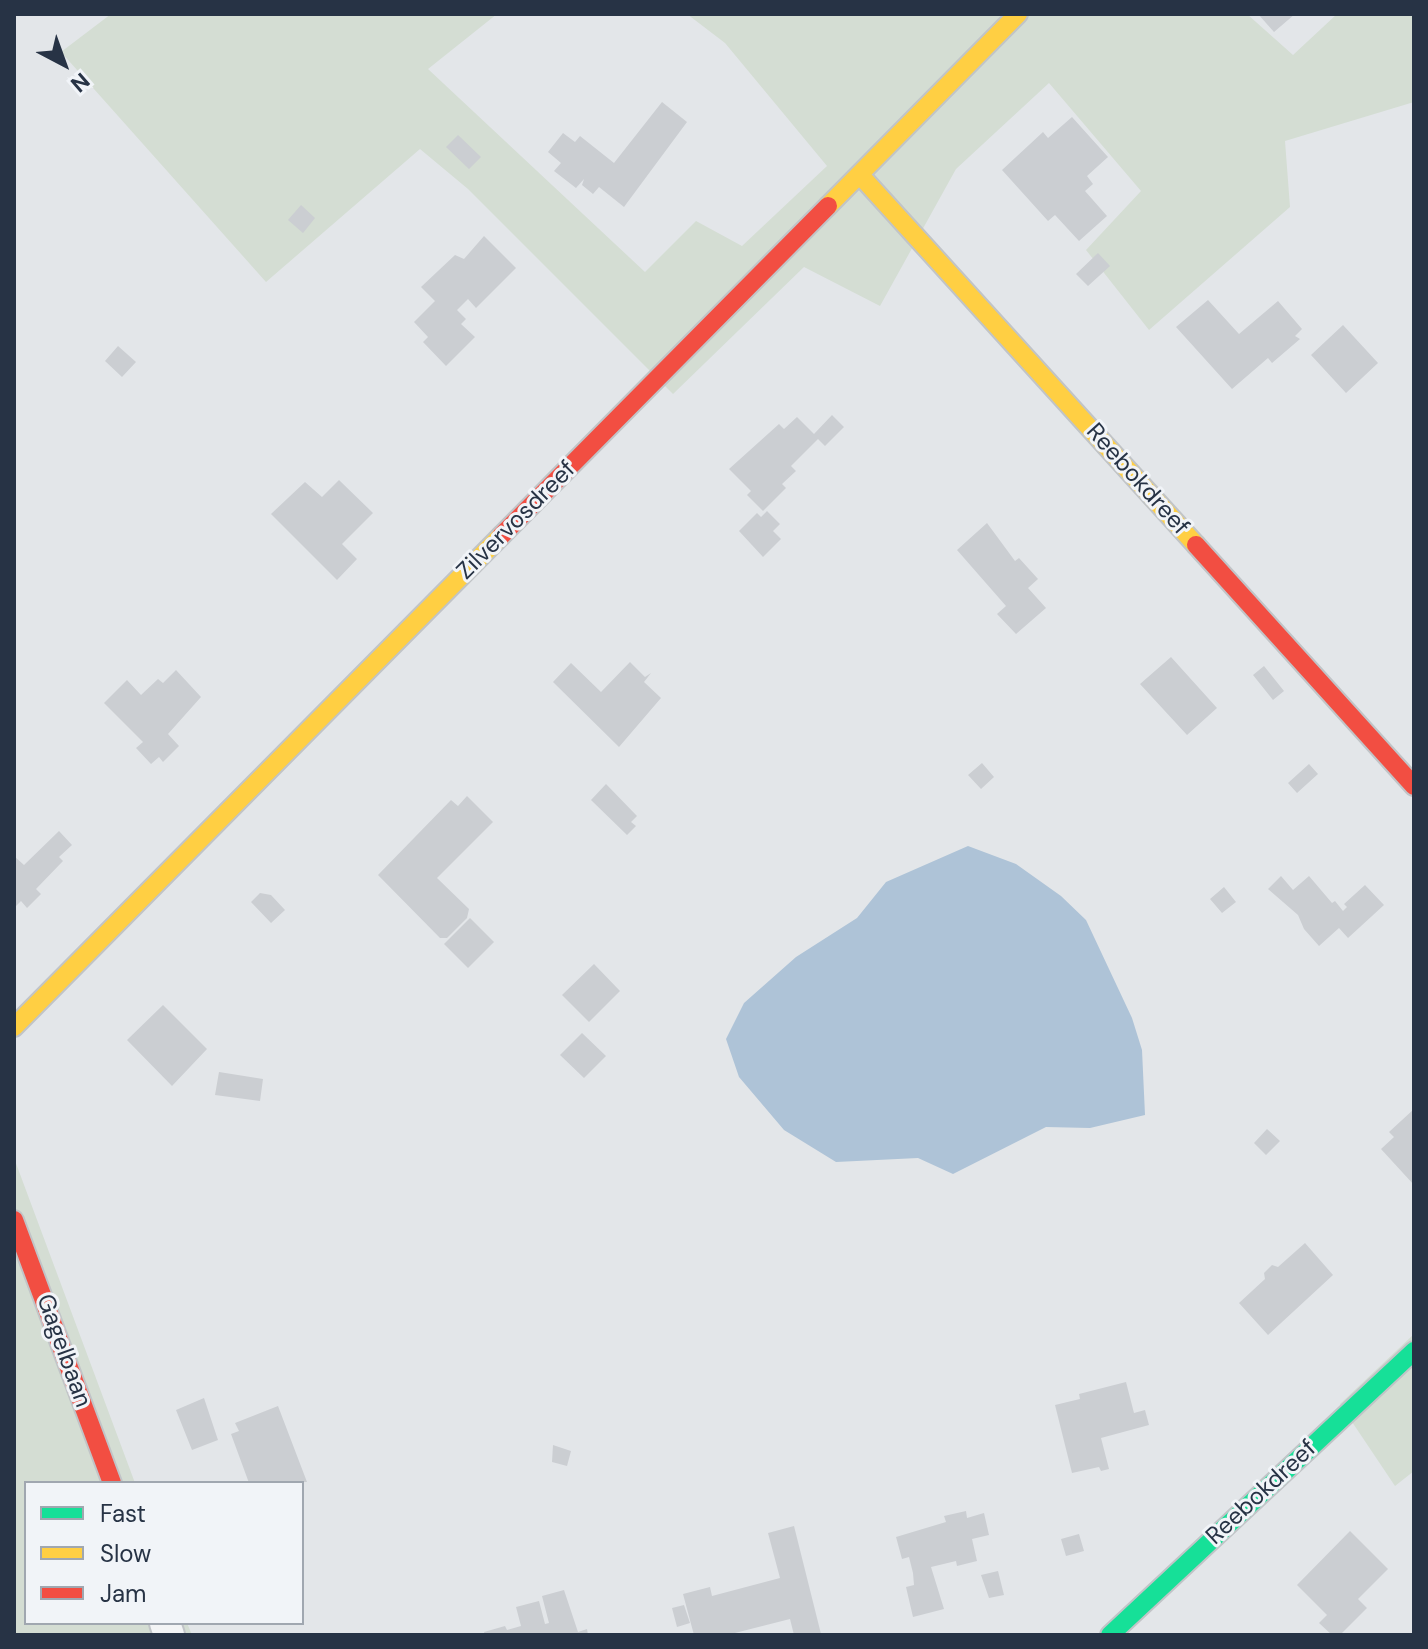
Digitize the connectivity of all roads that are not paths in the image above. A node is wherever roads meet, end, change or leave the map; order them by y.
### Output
1 (1018, 14) edge
2 (860, 175) junction
3 (1414, 786) edge
4 (14, 1027) edge
5 (14, 1220) edge
6 (1414, 1351) edge
7 (111, 1481) edge
8 (1110, 1635) edge

1 - 2 street, Zilvervosdreef
2 - 3 street, Reebokdreef
2 - 4 street, Zilvervosdreef
5 - 7 street, Gagelbaan
6 - 8 street, Reebokdreef

